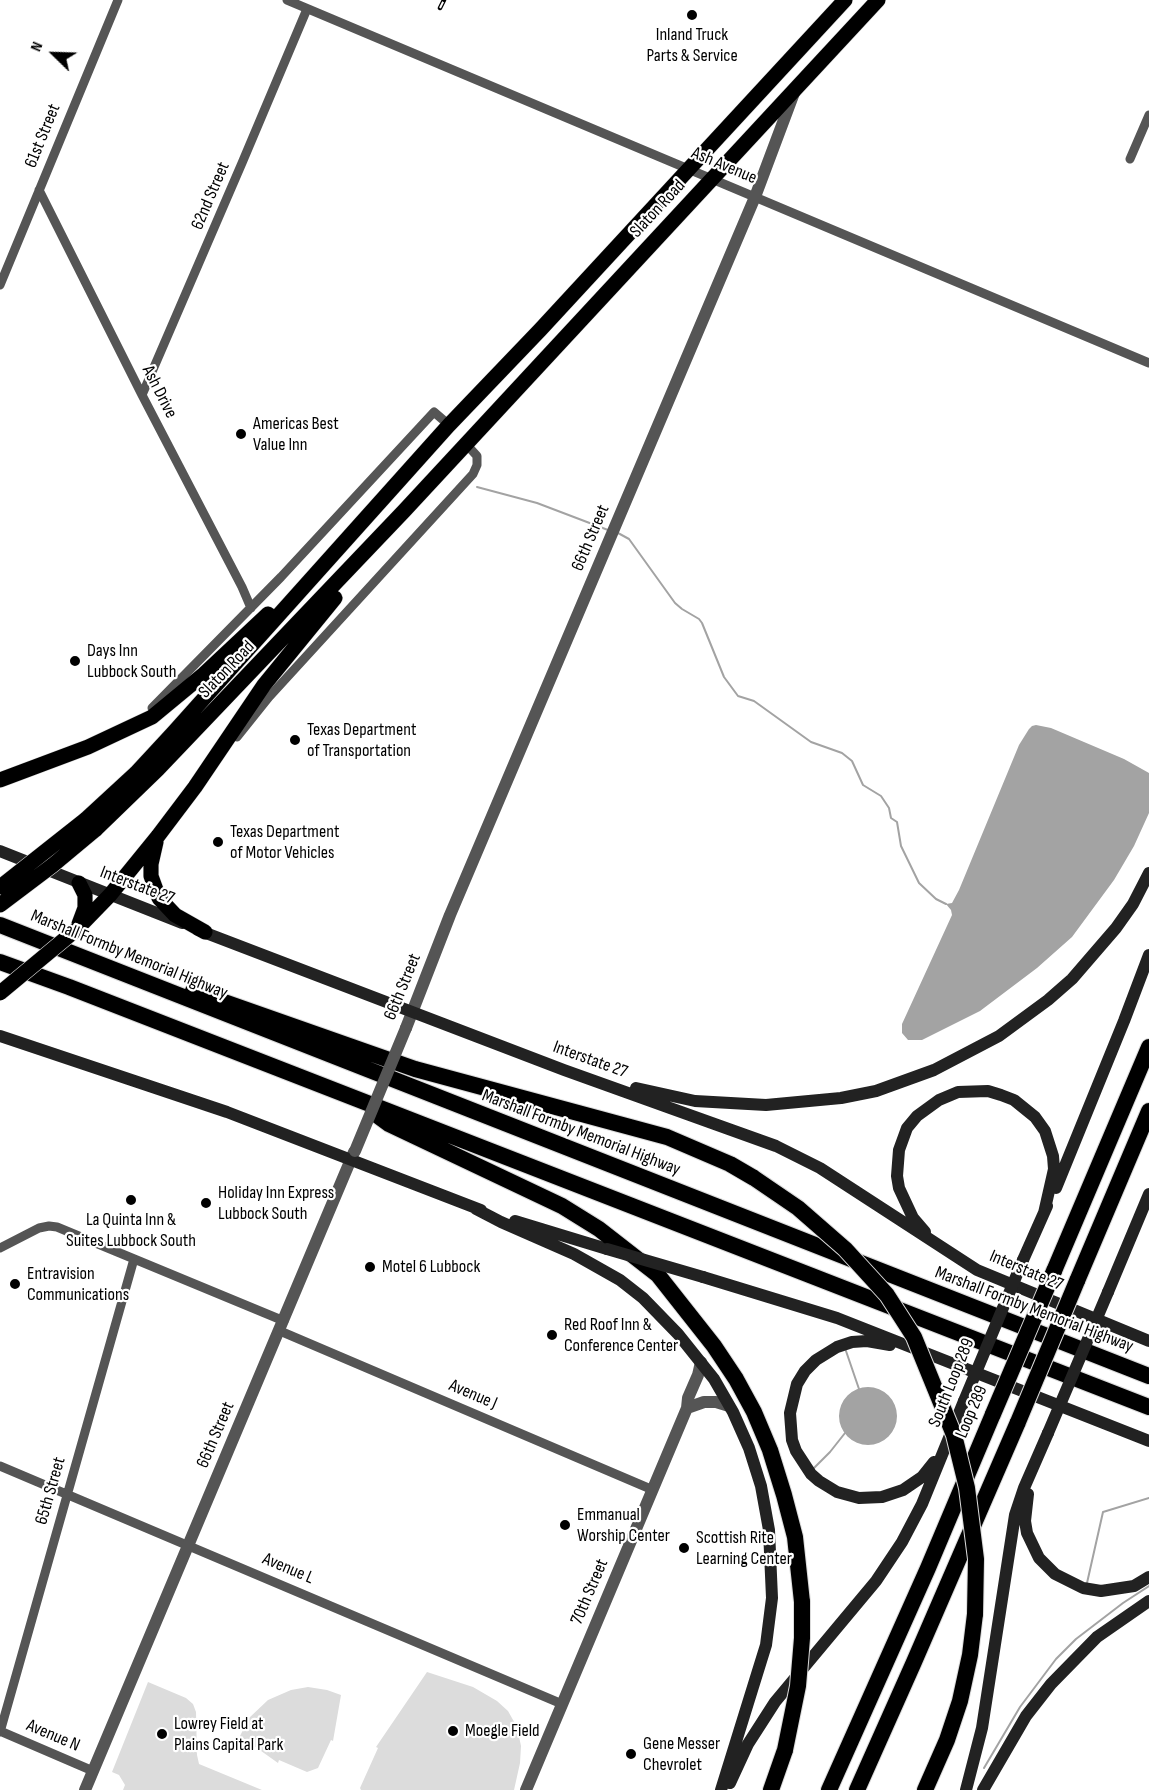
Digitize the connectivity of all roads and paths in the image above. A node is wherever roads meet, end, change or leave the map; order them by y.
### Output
1 (118, 0) edge
2 (287, 0) edge
3 (845, 0) edge
4 (878, 0) edge
5 (307, 9) junction
6 (795, 90) junction
7 (1149, 115) edge
8 (1130, 159) dead end
9 (689, 169) junction
10 (712, 179) junction
11 (39, 190) junction
12 (755, 197) junction
13 (0, 285) edge
14 (1149, 363) edge
15 (142, 395) junction
16 (449, 424) junction
17 (467, 445) junction
18 (404, 511) junction
19 (319, 568) junction
20 (251, 608) junction
21 (130, 728) junction
22 (0, 780) edge
23 (195, 787) junction
24 (90, 825) junction
25 (158, 836) junction
26 (0, 851) edge
27 (1149, 873) edge
28 (79, 883) junction
29 (0, 887) edge
30 (110, 896) junction
31 (0, 905) edge
32 (0, 925) edge
33 (77, 929) junction
34 (19, 931) junction
35 (205, 932) junction
36 (1149, 955) edge
37 (0, 962) edge
38 (0, 993) edge
39 (412, 1013) junction
40 (0, 1036) edge
41 (493, 1043) junction
42 (1149, 1047) edge
43 (354, 1098) junction
44 (1149, 1111) edge
45 (353, 1156) junction
46 (1149, 1194) edge
47 (476, 1209) junction
48 (1044, 1213) junction
49 (1149, 1219) edge
50 (0, 1248) edge
51 (1122, 1258) junction
52 (134, 1259) junction
53 (976, 1270) junction
54 (282, 1326) junction
55 (1146, 1340) edge
56 (934, 1357) junction
57 (700, 1362) junction
58 (1149, 1376) edge
59 (729, 1406) junction
60 (1149, 1407) edge
61 (687, 1408) junction
62 (1126, 1432) junction
63 (1149, 1441) edge
64 (945, 1446) junction
65 (1149, 1447) edge
66 (1034, 1463) junction
67 (0, 1467) edge
68 (652, 1490) junction
69 (68, 1495) junction
70 (189, 1545) junction
71 (1149, 1577) edge
72 (1149, 1601) edge
73 (562, 1704) junction
74 (0, 1732) edge
75 (93, 1771) junction
76 (85, 1790) edge
77 (526, 1790) edge
78 (721, 1790) edge
79 (727, 1790) edge
80 (771, 1790) edge
81 (829, 1790) edge
82 (857, 1790) edge
83 (925, 1790) edge
84 (966, 1790) edge
85 (983, 1790) edge

1 - 11 street, 61st Street
2 - 5 street, Ash Avenue
3 - 9 highway, Slaton Road
4 - 6 highway, Slaton Road
5 - 9 street, Ash Avenue
5 - 15 street, 62nd Street
6 - 10 highway, Slaton Road
6 - 12 street, 66th Street
7 - 8 street
9 - 10 street, Ash Avenue
9 - 16 highway, Slaton Road
10 - 12 street, Ash Avenue
10 - 17 highway, Slaton Road
11 - 13 street, 61st Street
11 - 15 street, Ash Drive
12 - 14 street, Ash Avenue
12 - 39 street, 66th Street
15 - 20 street, Ash Drive
16 - 17 highway
16 - 19 highway, Slaton Road
16 - 20 street, Slaton Road
17 - 18 highway, Slaton Road
17 - 23 street
18 - 23 highway
18 - 24 highway, Slaton Road
19 - 21 highway
19 - 24 highway, Slaton Road
20 - 21 street, Slaton Road
21 - 22 highway
23 - 25 highway
24 - 29 highway, Slaton Road, bridge
24 - 31 highway, Slaton Road, bridge
25 - 30 highway
25 - 35 highway
26 - 28 main road, Interstate 27
27 - 41 main road
28 - 30 main road, Interstate 27
28 - 33 highway
30 - 33 highway
30 - 35 main road, Interstate 27
32 - 34 highway, Marshall Formby Memorial Highway
33 - 38 highway, bridge
34 - 58 highway, Marshall Formby Memorial Highway
34 - 83 highway, bridge
35 - 39 main road, Interstate 27
36 - 48 main road, South Loop 289
37 - 43 highway
39 - 41 main road, Interstate 27
39 - 45 street, 66th Street, bridge
40 - 45 main road
41 - 53 main road, Interstate 27
42 - 81 highway, Loop 289, bridge
43 - 60 highway
43 - 80 highway, bridge
44 - 82 highway, bridge
45 - 47 main road
45 - 54 street, 66th Street
46 - 51 main road
47 - 56 main road, bridge
47 - 57 main road
48 - 53 main road
48 - 64 main road, South Loop 289, bridge
49 - 51 main road
50 - 52 street, Avenue J
51 - 66 main road, bridge
52 - 54 street, Avenue J
52 - 69 street, 65th Street
53 - 55 main road, Interstate 27
54 - 68 street, Avenue J
54 - 70 street, 66th Street
56 - 62 main road
56 - 64 main road
57 - 59 main road
57 - 61 street, 70th Street
59 - 61 street
59 - 78 main road
61 - 68 street, 70th Street
62 - 63 main road
62 - 65 main road
64 - 79 main road, South Loop 289
66 - 71 main road
66 - 84 main road
67 - 69 street, Avenue L
68 - 73 street, 70th Street
69 - 70 street, Avenue L
69 - 74 street, 65th Street
70 - 73 street, Avenue L
70 - 75 street, 66th Street
72 - 85 main road
73 - 77 street, 70th Street
74 - 75 street, Avenue N
75 - 76 street, 66th Street

